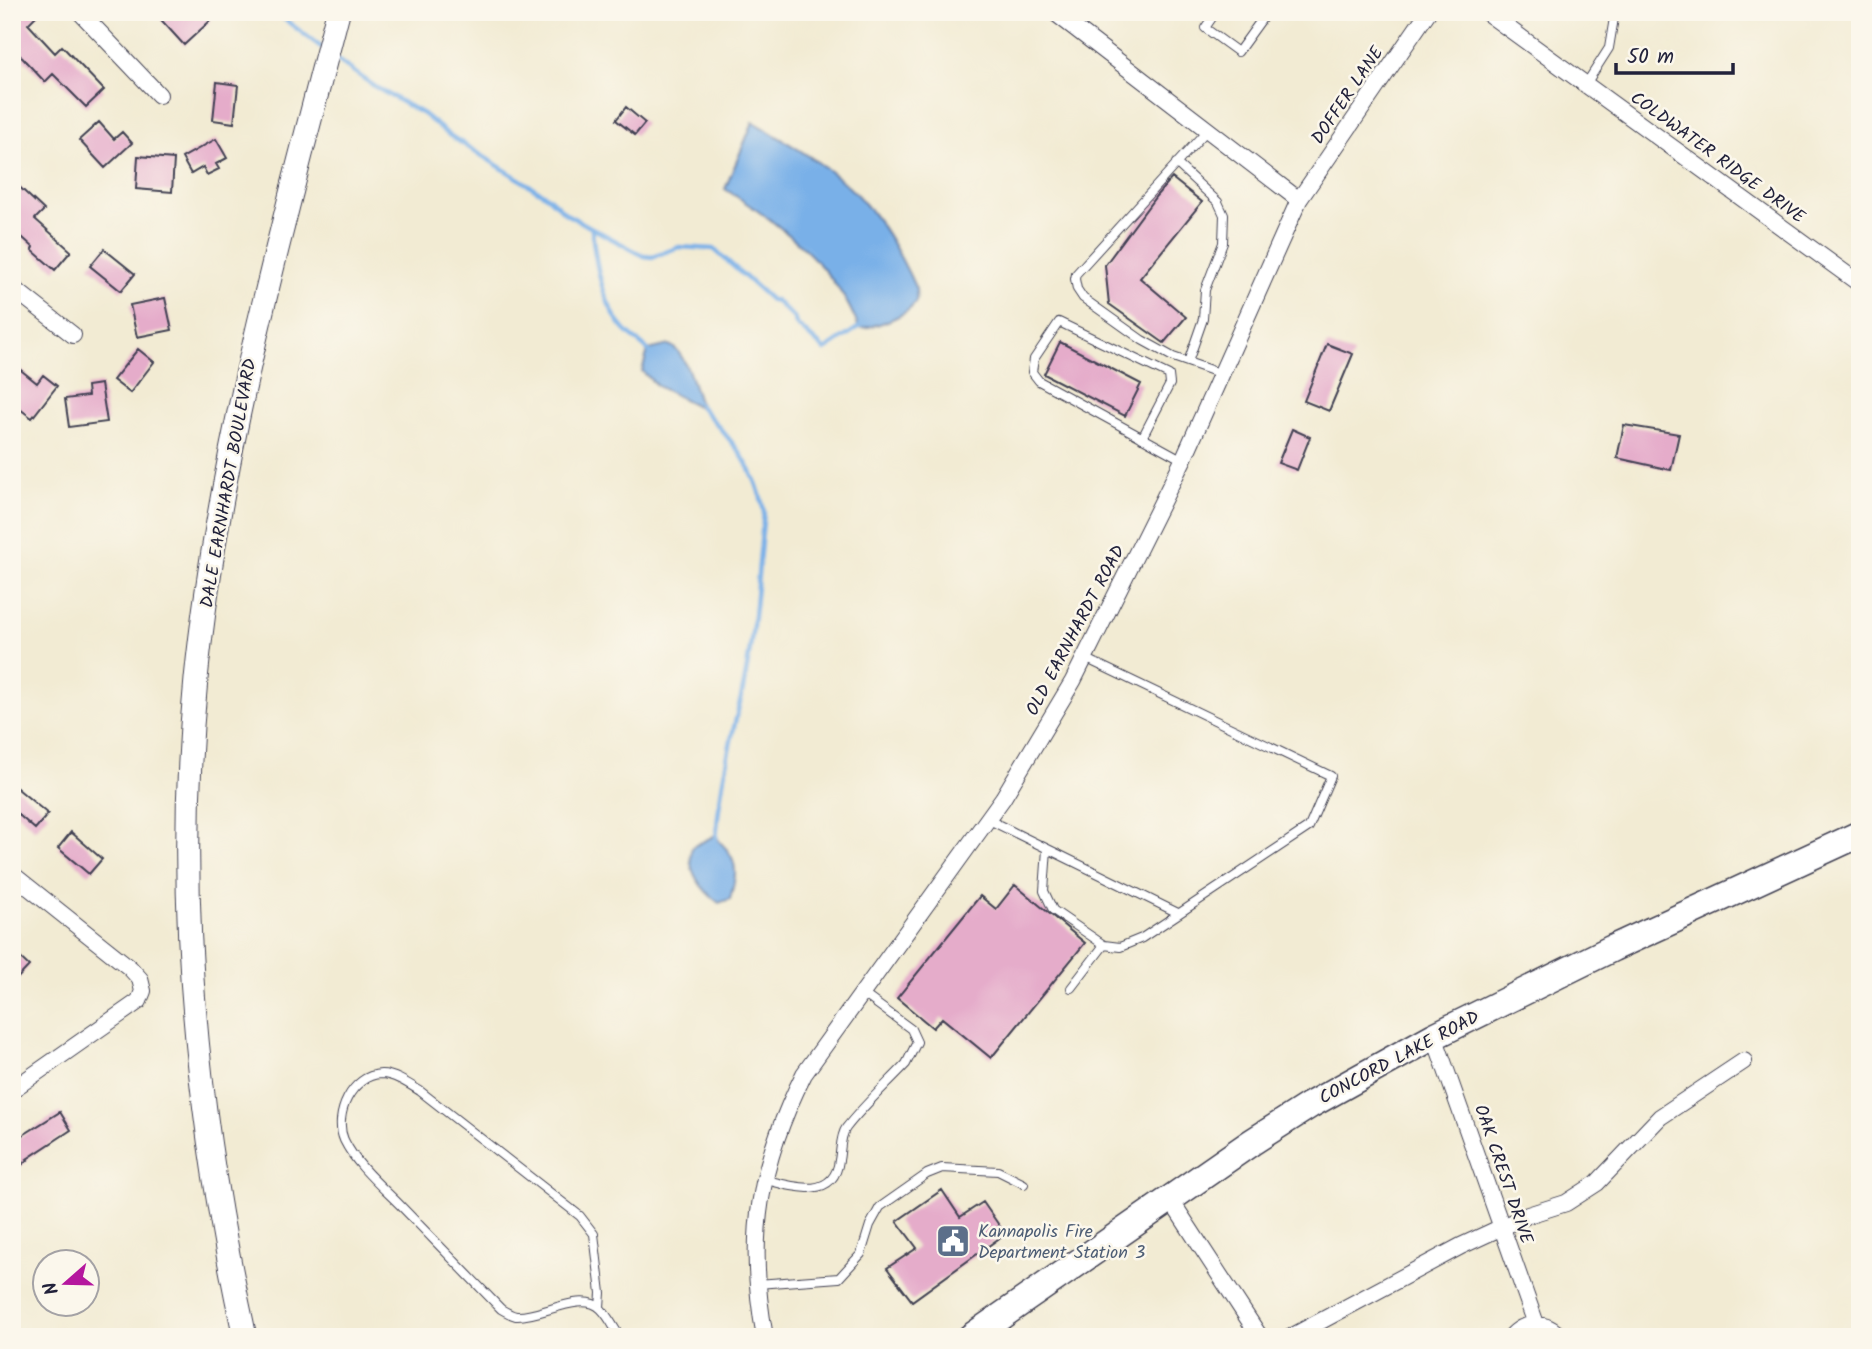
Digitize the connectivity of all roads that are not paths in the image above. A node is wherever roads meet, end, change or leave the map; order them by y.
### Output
1 (80, 12) edge
2 (338, 12) edge
3 (1054, 12) edge
4 (1216, 12) edge
5 (1268, 12) edge
6 (1427, 12) edge
7 (1486, 12) edge
8 (1615, 12) edge
9 (1586, 84) junction
10 (159, 95) dead end
11 (1208, 129) junction
12 (1177, 163) junction
13 (1299, 200) junction
14 (1860, 284) edge
15 (12, 287) edge
16 (73, 335) dead end
17 (1188, 362) junction
18 (1223, 375) junction
19 (1142, 438) junction
20 (1184, 460) junction
21 (1085, 658) junction
22 (987, 819) junction
23 (1860, 834) edge
24 (1047, 849) junction
25 (12, 874) edge
26 (1178, 913) junction
27 (1104, 945) junction
28 (1071, 988) dead end
29 (862, 993) junction
30 (1434, 1036) junction
31 (1744, 1061) dead end
32 (12, 1090) edge
33 (763, 1179) junction
34 (1024, 1184) dead end
35 (1170, 1199) junction
36 (1502, 1227) junction
37 (757, 1284) junction
38 (600, 1307) junction
39 (1536, 1324) junction
40 (245, 1337) edge
41 (620, 1337) edge
42 (765, 1337) edge
43 (971, 1337) edge
44 (1260, 1337) edge
45 (1291, 1337) edge
46 (1511, 1337) edge
47 (1560, 1337) edge

1 - 10 street
2 - 40 main road, DALE EARNHARDT BOULEVARD
3 - 11 street
4 - 5 lane
6 - 13 street, DOFFER LANE
7 - 9 street, COLDWATER RIDGE DRIVE
8 - 9 lane
9 - 14 street, COLDWATER RIDGE DRIVE
11 - 12 lane
11 - 13 street
12 - 17 lane
12 - 17 lane
13 - 18 street, OLD EARNHARDT ROAD
15 - 16 street
17 - 18 lane
18 - 20 street, OLD EARNHARDT ROAD
19 - 19 lane
19 - 20 lane
20 - 21 street, OLD EARNHARDT ROAD
21 - 22 street, OLD EARNHARDT ROAD
21 - 26 lane
22 - 24 lane
22 - 29 street, OLD EARNHARDT ROAD
23 - 30 main road, CONCORD LAKE ROAD
24 - 26 lane
24 - 27 lane
25 - 32 street
26 - 27 lane
27 - 28 lane
29 - 33 street, OLD EARNHARDT ROAD
29 - 33 lane
30 - 35 main road, CONCORD LAKE ROAD
30 - 36 street, OAK CREST DRIVE
31 - 36 street
33 - 37 street, OLD EARNHARDT ROAD
34 - 37 lane
35 - 43 main road, CONCORD LAKE ROAD
35 - 44 street
36 - 39 street, OAK CREST DRIVE
36 - 45 street
37 - 42 street, OLD EARNHARDT ROAD
38 - 38 lane
38 - 41 lane
39 - 46 street
39 - 47 street

